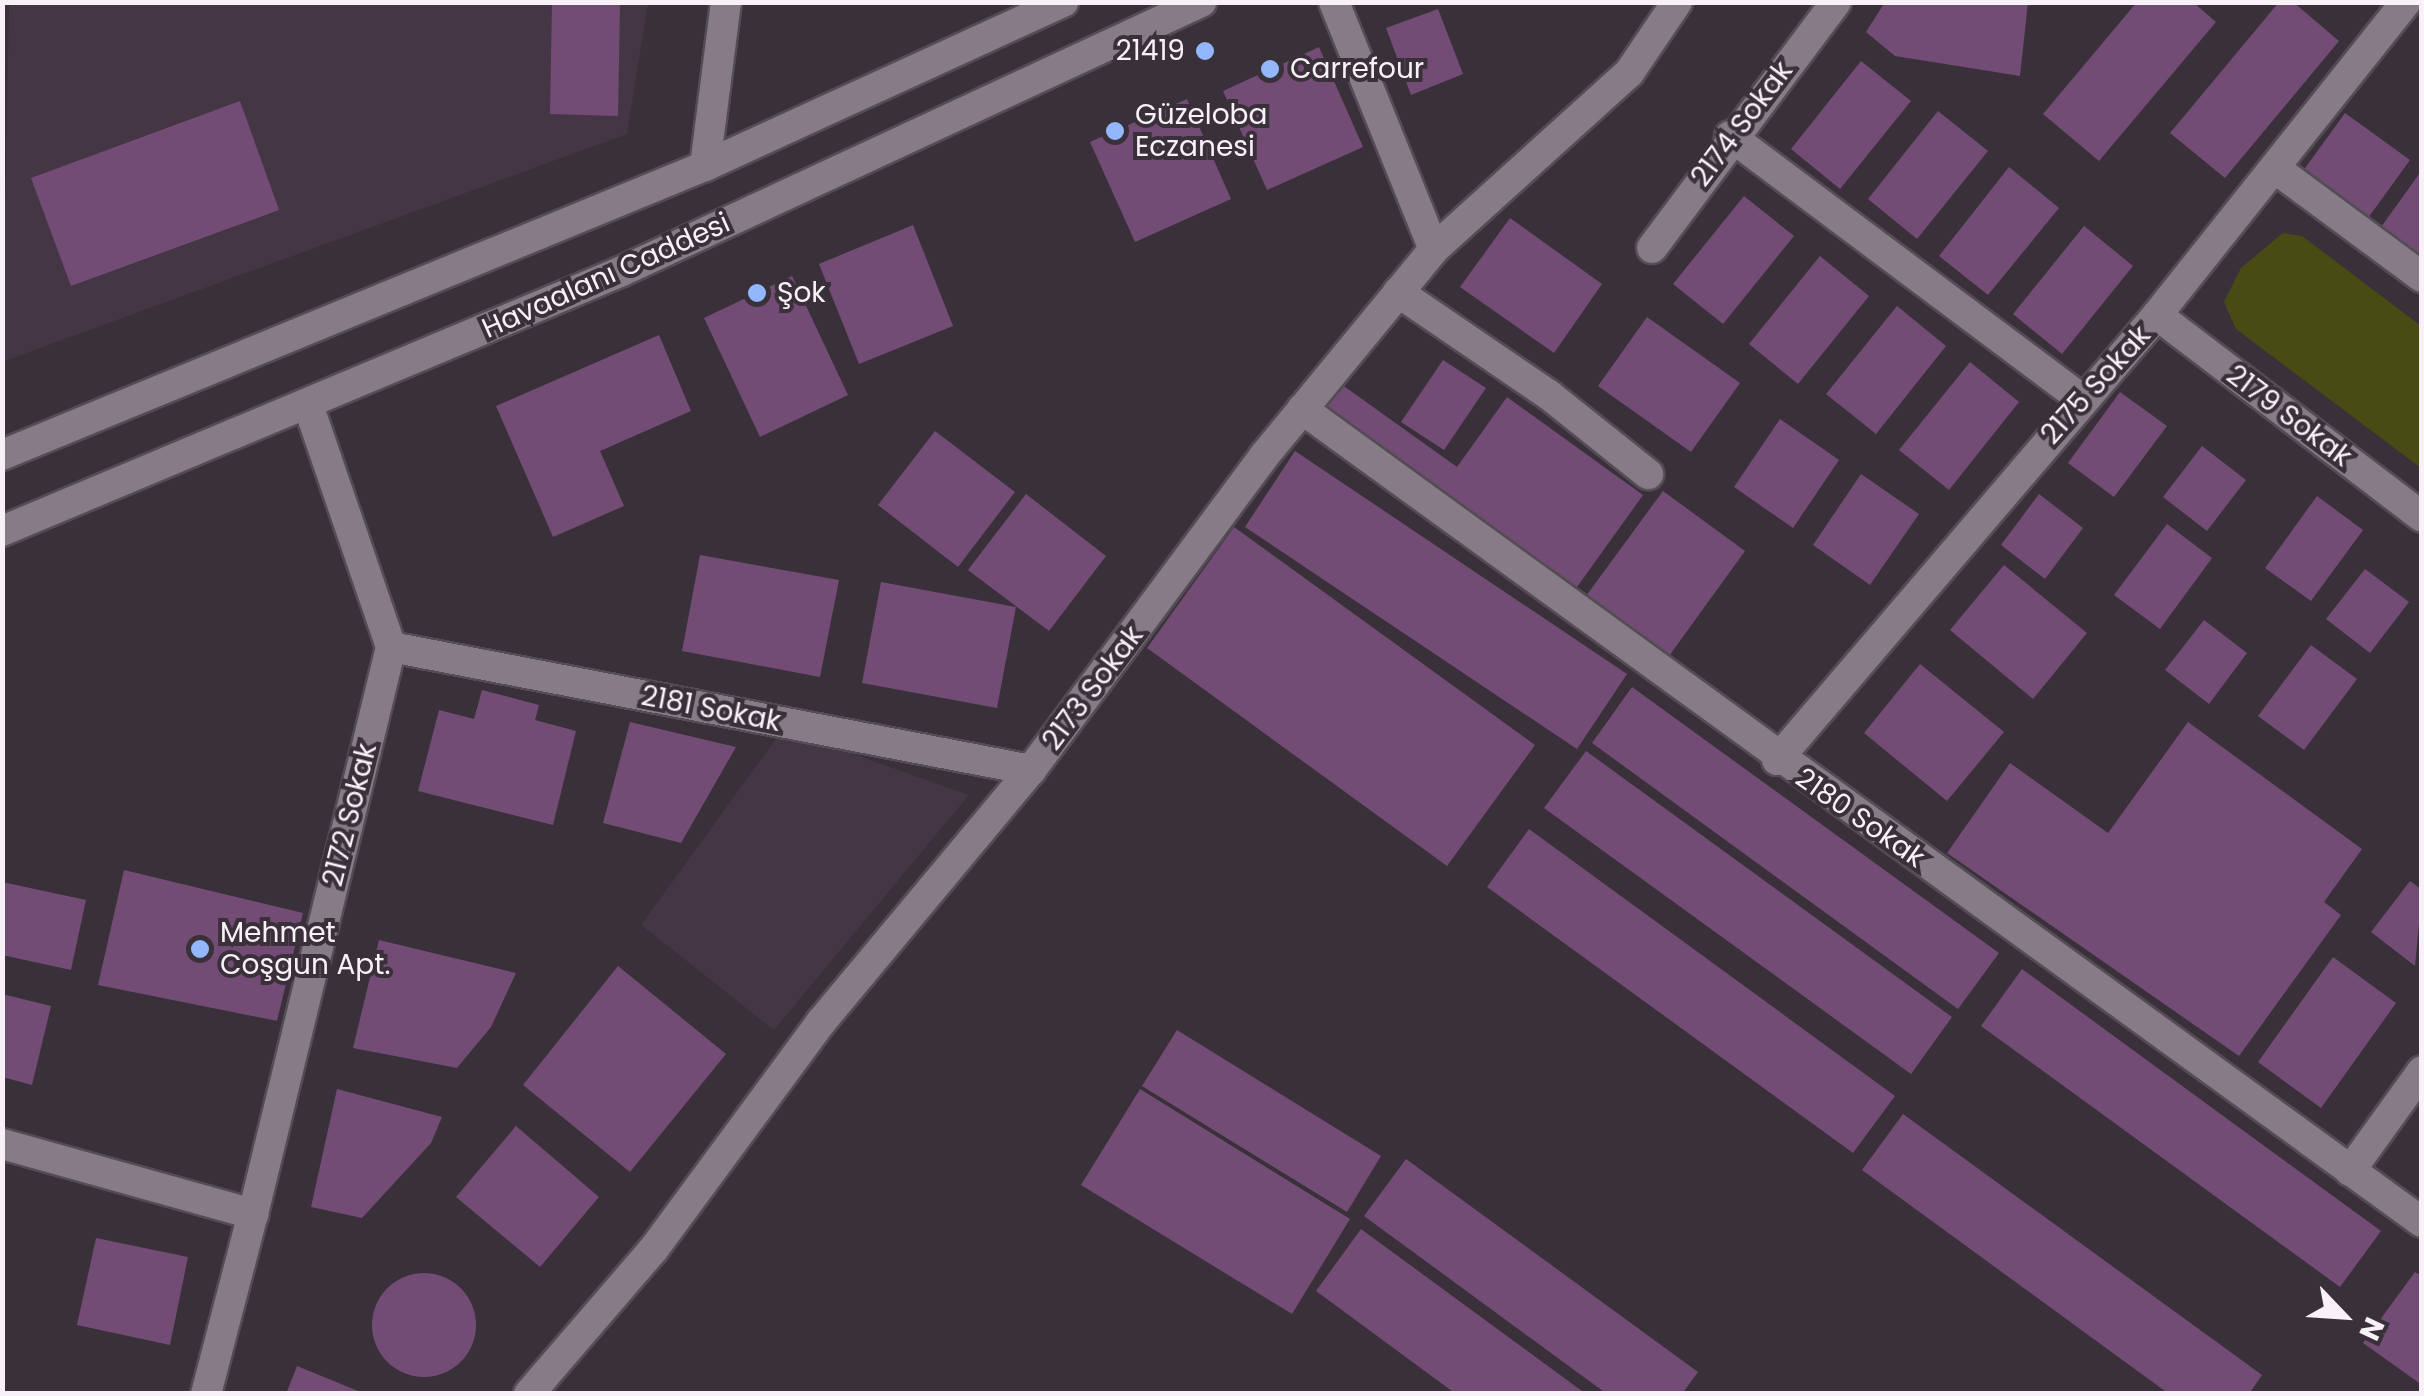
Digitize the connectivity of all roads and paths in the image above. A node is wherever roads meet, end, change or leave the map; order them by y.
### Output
1 (726, 2) edge
2 (1063, 2) edge
3 (1201, 2) edge
4 (1334, 2) edge
5 (1677, 2) edge
6 (1836, 2) edge
7 (2406, 2) edge
8 (1730, 136) junction
9 (705, 166) junction
10 (2276, 169) junction
11 (1652, 248) dead end
12 (1434, 249) junction
13 (2422, 277) edge
14 (1398, 292) junction
15 (2158, 315) junction
16 (2081, 399) junction
17 (308, 404) junction
18 (1302, 409) junction
19 (2, 455) edge
20 (1648, 474) dead end
21 (2422, 517) edge
22 (2, 530) edge
23 (390, 647) junction
24 (1777, 760) junction
25 (1031, 770) junction
26 (2422, 1071) edge
27 (2, 1144) edge
28 (2350, 1171) junction
29 (252, 1214) junction
30 (2422, 1222) edge
31 (206, 1394) edge
32 (529, 1394) edge

1 - 9 street
2 - 9 street
3 - 17 street, Havaalanı Caddesi
4 - 12 street
5 - 12 street, 2173 Sokak
6 - 8 street, 2174 Sokak
7 - 10 street, 2175 Sokak
8 - 11 street, 2174 Sokak
8 - 16 street
9 - 19 street
10 - 13 street
10 - 15 street, 2175 Sokak
12 - 14 street, 2173 Sokak
14 - 18 street, 2173 Sokak
14 - 20 street
15 - 16 street, 2175 Sokak
15 - 21 street, 2179 Sokak
16 - 24 street, 2175 Sokak
17 - 22 street, Havaalanı Caddesi
17 - 23 street
18 - 24 street, 2180 Sokak
18 - 25 street, 2173 Sokak
23 - 25 street, 2181 Sokak
23 - 29 street, 2172 Sokak
24 - 28 street, 2180 Sokak
25 - 32 street, 2173 Sokak
26 - 28 street
27 - 29 street
28 - 30 street, 2180 Sokak
29 - 31 street, 2172 Sokak

